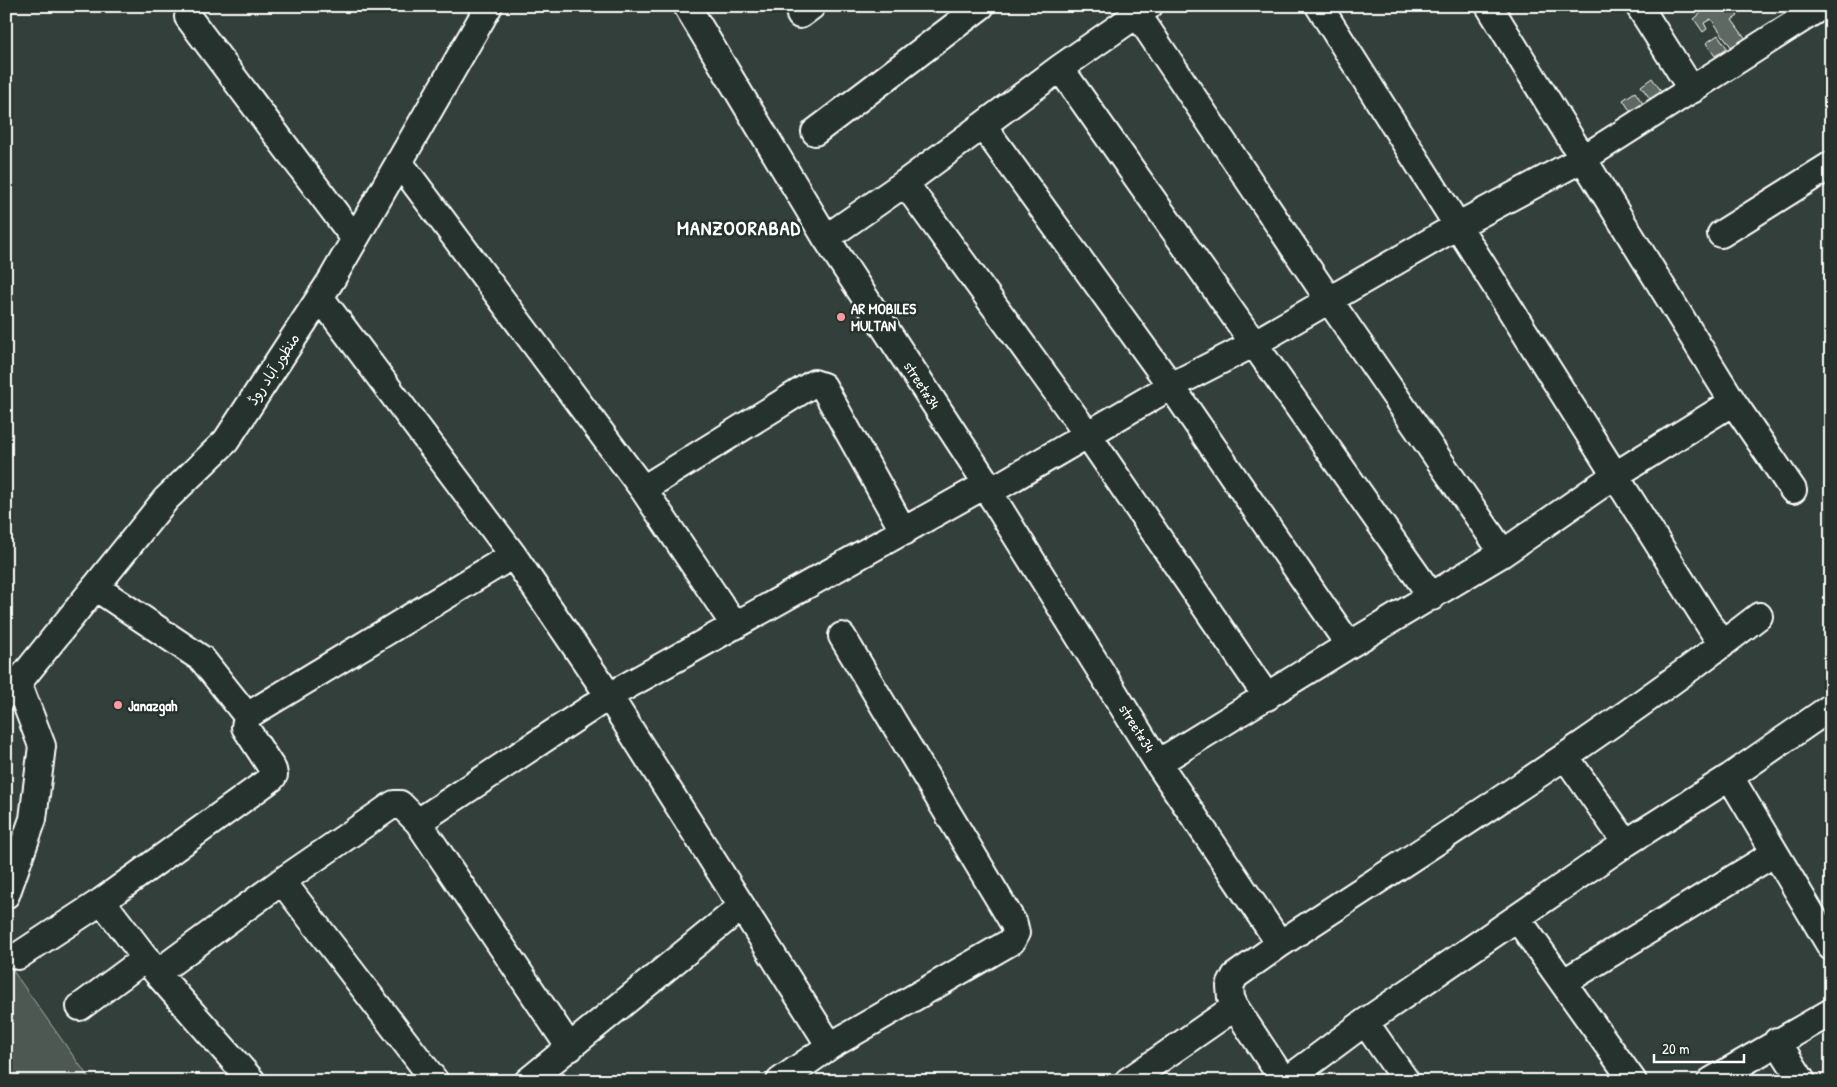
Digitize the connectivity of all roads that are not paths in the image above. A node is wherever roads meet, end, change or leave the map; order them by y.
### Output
1 (488, 6) edge
2 (687, 6) edge
3 (981, 6) edge
4 (1319, 6) edge
5 (1489, 6) edge
6 (1640, 6) edge
7 (1821, 7) edge
8 (1140, 9) edge
9 (188, 17) dead end
10 (1060, 68) junction
11 (1692, 90) junction
12 (984, 126) junction
13 (815, 132) dead end
14 (1584, 158) junction
15 (399, 162) junction
16 (1831, 165) edge
17 (905, 183) junction
18 (1457, 226) junction
19 (1722, 234) dead end
20 (826, 238) junction
21 (355, 239) junction
22 (320, 297) junction
23 (1329, 300) junction
24 (1255, 343) junction
25 (1171, 386) junction
26 (1733, 402) junction
27 (1088, 436) junction
28 (1614, 476) junction
29 (988, 488) junction
30 (643, 489) junction
31 (1793, 490) dead end
32 (904, 532) junction
33 (1503, 553) junction
34 (512, 555) junction
35 (95, 587) junction
36 (1432, 597) junction
37 (1759, 616) dead end
38 (735, 626) junction
39 (842, 636) dead end
40 (1349, 645) junction
41 (1722, 645) junction
42 (12, 689) edge
43 (609, 696) junction
44 (1267, 697) junction
45 (1831, 707) edge
46 (247, 716) junction
47 (1565, 756) junction
48 (1158, 763) junction
49 (1730, 777) junction
50 (418, 822) junction
51 (1626, 843) junction
52 (1775, 853) junction
53 (282, 881) junction
54 (6, 895) edge
55 (102, 901) junction
56 (741, 907) junction
57 (1517, 918) junction
58 (1280, 944) junction
59 (1831, 947) edge
60 (18, 956) dead end
61 (152, 966) junction
62 (1564, 982) junction
63 (80, 1007) dead end
64 (1235, 1007) junction
65 (1831, 1012) edge
66 (1365, 1022) junction
67 (1777, 1042) junction
68 (830, 1046) junction
69 (570, 1048) junction
70 (252, 1081) edge
71 (435, 1081) edge
72 (528, 1081) edge
73 (780, 1081) edge
74 (1128, 1081) edge
75 (1285, 1081) edge
76 (1406, 1081) edge
77 (1633, 1081) edge
78 (1711, 1081) edge
79 (1802, 1081) edge

1 - 15 street, منظور آباد روڈ
2 - 20 street, street#34
3 - 13 street
4 - 18 street
5 - 14 street
6 - 11 street
7 - 11 street
8 - 10 street
8 - 23 street
9 - 21 street
10 - 12 street
10 - 24 street
11 - 14 street
12 - 17 street
12 - 25 street
14 - 18 street
14 - 26 street
15 - 21 street, منظور آباد روڈ
15 - 30 street
16 - 19 street
17 - 20 street
17 - 27 street
18 - 23 street
18 - 28 street
20 - 29 street, street#34
21 - 22 street, منظور آباد روڈ
22 - 34 street
22 - 35 street, منظور آباد روڈ
23 - 24 street
23 - 33 street
24 - 25 street
24 - 36 street
25 - 27 street
25 - 40 street
26 - 28 street
26 - 31 street
27 - 29 street
27 - 44 street
28 - 33 street
28 - 41 street
29 - 32 street
29 - 48 street, street#34
30 - 32 street
30 - 38 street
32 - 38 street
33 - 36 street
34 - 43 street
34 - 46 street
35 - 42 street, منظور آباد روڈ
35 - 46 street
36 - 40 street
37 - 41 street
38 - 43 street
39 - 68 street
40 - 44 street
41 - 47 street
42 - 54 street
43 - 50 street
43 - 56 street
44 - 48 street
45 - 49 street
46 - 55 street
47 - 51 street
47 - 58 street
48 - 58 street, street#34
49 - 51 street
49 - 52 street
50 - 53 street
50 - 69 street
51 - 57 street
52 - 59 street
52 - 62 street
53 - 61 street
53 - 71 street
55 - 60 street
55 - 61 street
56 - 68 street
56 - 69 street
57 - 62 street
57 - 66 street
58 - 64 street
61 - 63 street
61 - 70 street
62 - 77 street
64 - 74 street
64 - 75 street
65 - 67 street
66 - 75 street
66 - 76 street
67 - 78 street
67 - 79 street
68 - 73 street
69 - 72 street

